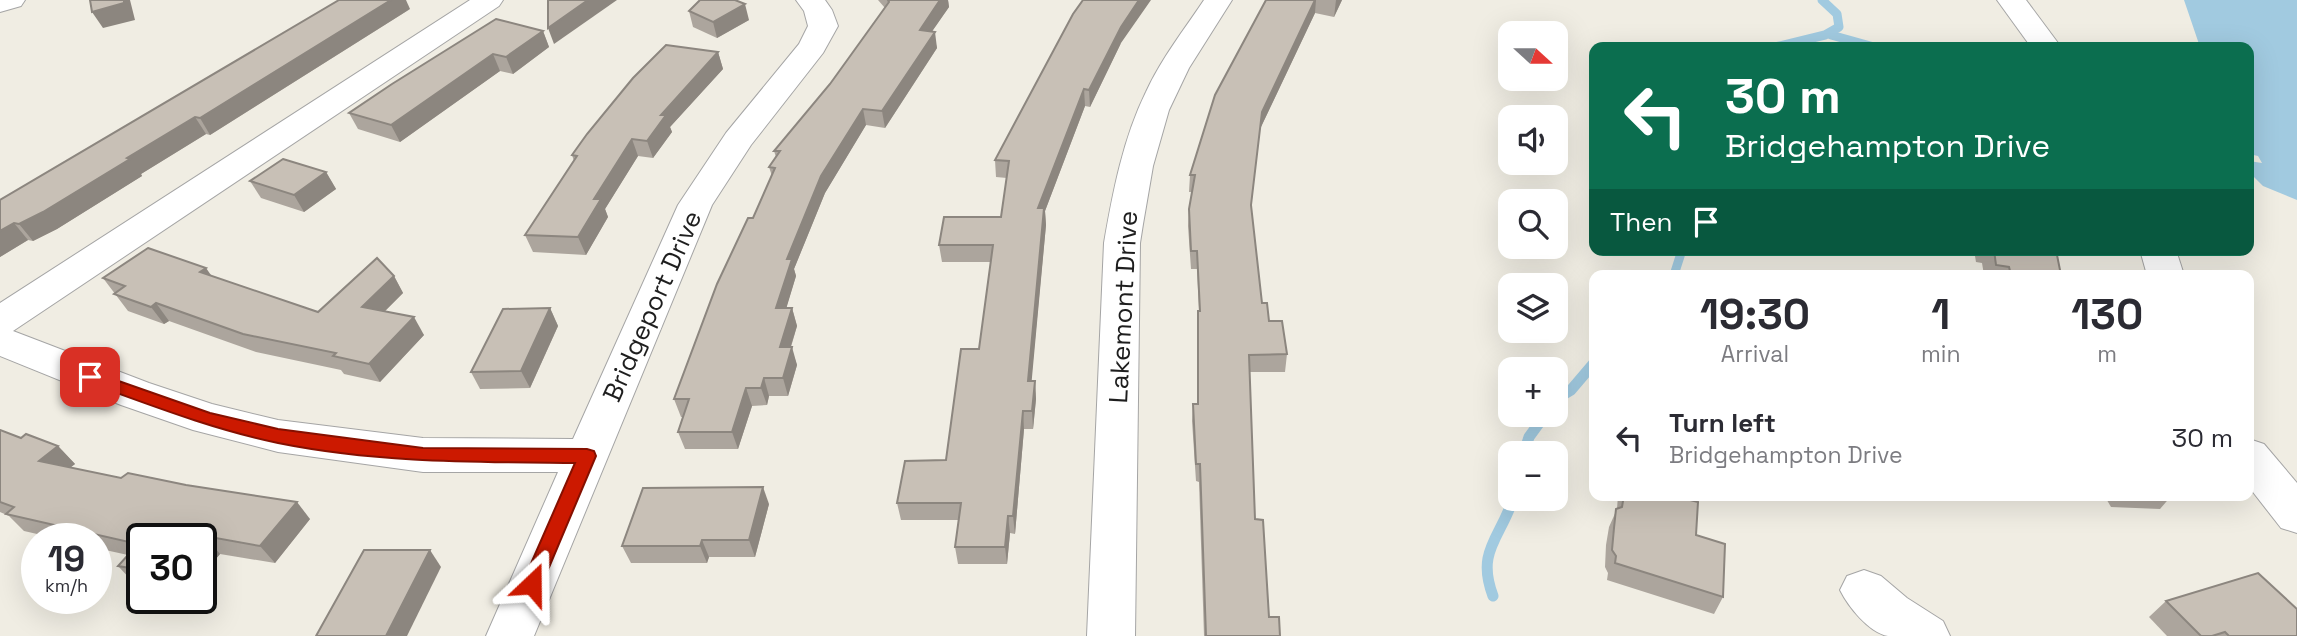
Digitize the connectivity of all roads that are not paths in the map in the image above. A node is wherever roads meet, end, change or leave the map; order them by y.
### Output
1 (11, 0) edge
2 (489, 0) edge
3 (810, 0) edge
4 (1218, 0) edge
5 (2011, 0) edge
6 (0, 3) edge
7 (2042, 42) edge
8 (0, 321) edge
9 (0, 341) edge
10 (587, 456) junction
11 (2254, 462) edge
12 (2297, 515) edge
13 (1864, 590) dead end
14 (510, 636) edge
15 (1111, 636) edge
16 (1926, 636) edge

1 - 6 street
2 - 8 street
3 - 10 street, Bridgeport Drive
4 - 15 street, Lakemont Drive
5 - 7 street
9 - 10 street
10 - 14 street, Bridgeport Drive
11 - 12 street
13 - 16 street

